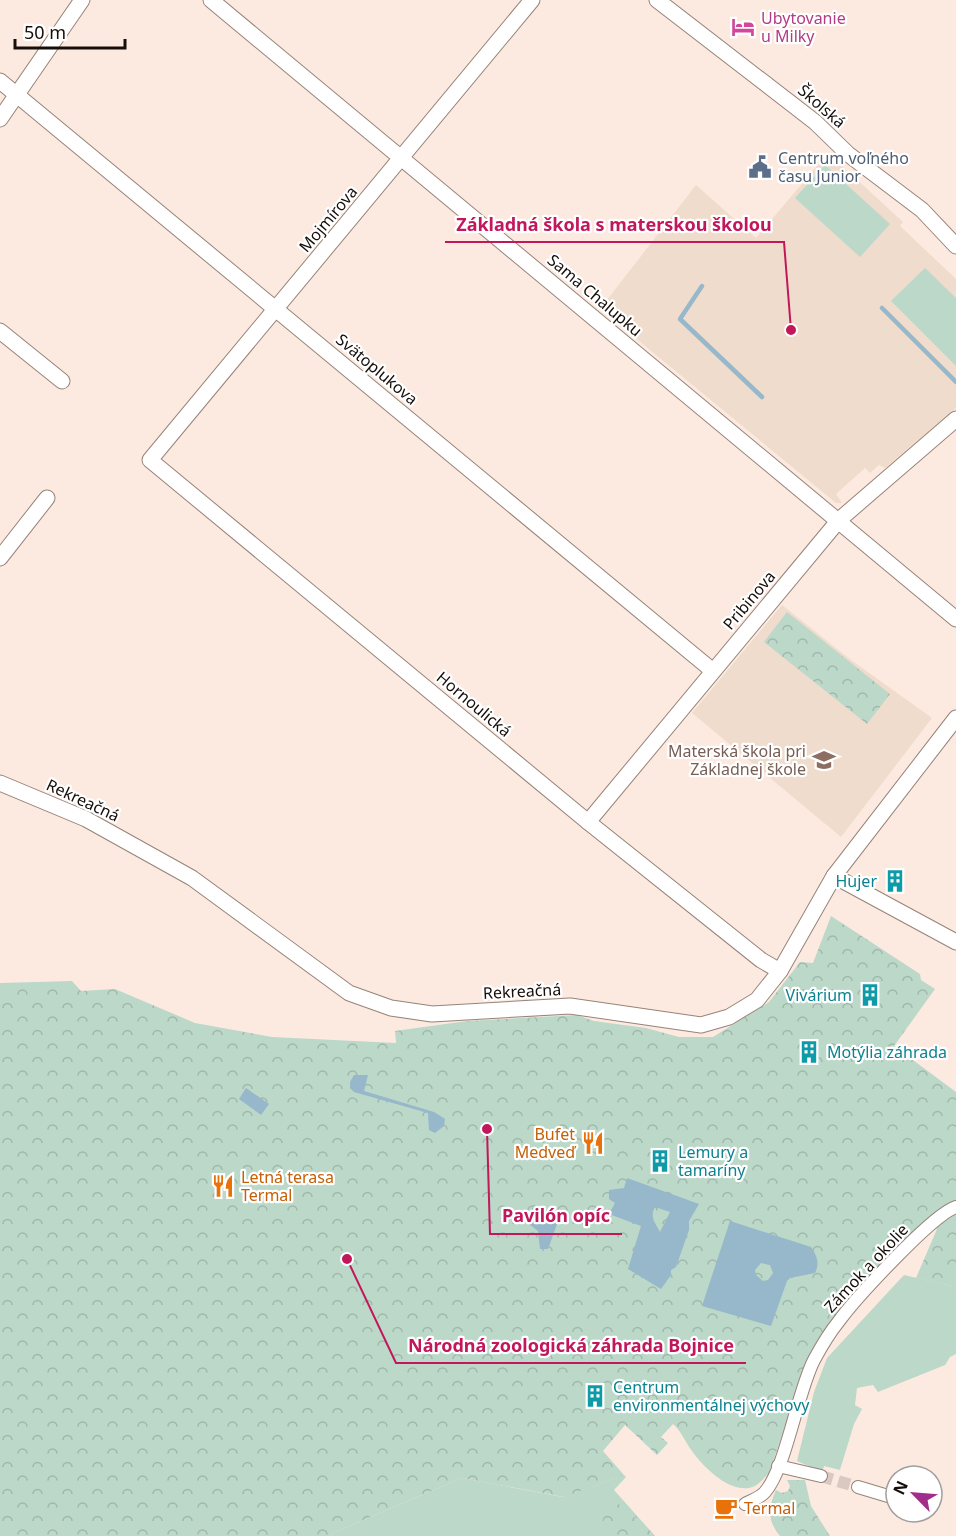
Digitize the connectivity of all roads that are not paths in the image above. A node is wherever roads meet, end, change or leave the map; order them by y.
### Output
1 (82, 0) edge
2 (211, 0) edge
3 (532, 0) edge
4 (657, 0) edge
5 (0, 81) edge
6 (16, 95) junction
7 (0, 119) edge
8 (402, 158) junction
9 (956, 246) edge
10 (276, 309) junction
11 (0, 331) edge
12 (62, 381) dead end
13 (956, 419) edge
14 (150, 460) joint
15 (47, 498) dead end
16 (839, 520) junction
17 (0, 558) edge
18 (956, 619) edge
19 (713, 671) junction
20 (956, 718) edge
21 (0, 783) edge
22 (588, 822) junction
23 (834, 876) junction
24 (956, 942) edge
25 (780, 971) junction
26 (956, 1207) edge
27 (784, 1467) junction
28 (821, 1476) tunnel mouth
29 (858, 1487) tunnel mouth
30 (884, 1495) edge
31 (745, 1504) dead end

1 - 6 street
2 - 8 street, Sama Chalupku
3 - 8 street, Mojmírova
4 - 9 street, Školská
5 - 6 street, Svätoplukova
6 - 7 street
6 - 10 street, Svätoplukova
8 - 10 street, Mojmírova
8 - 16 street, Sama Chalupku
10 - 14 street, Mojmírova
10 - 19 street, Svätoplukova
11 - 12 street
13 - 16 street, Pribinova
14 - 22 street, Hornoulická
15 - 17 street
16 - 18 street, Sama Chalupku
16 - 19 street, Pribinova
19 - 22 street, Pribinova
20 - 23 street, Rekreačná
21 - 25 street, Rekreačná
22 - 25 street, Hornoulická
23 - 24 street
23 - 25 street, Rekreačná
26 - 27 street, Zámok a okolie
27 - 28 street
27 - 31 street, Zámok a okolie
29 - 30 street

